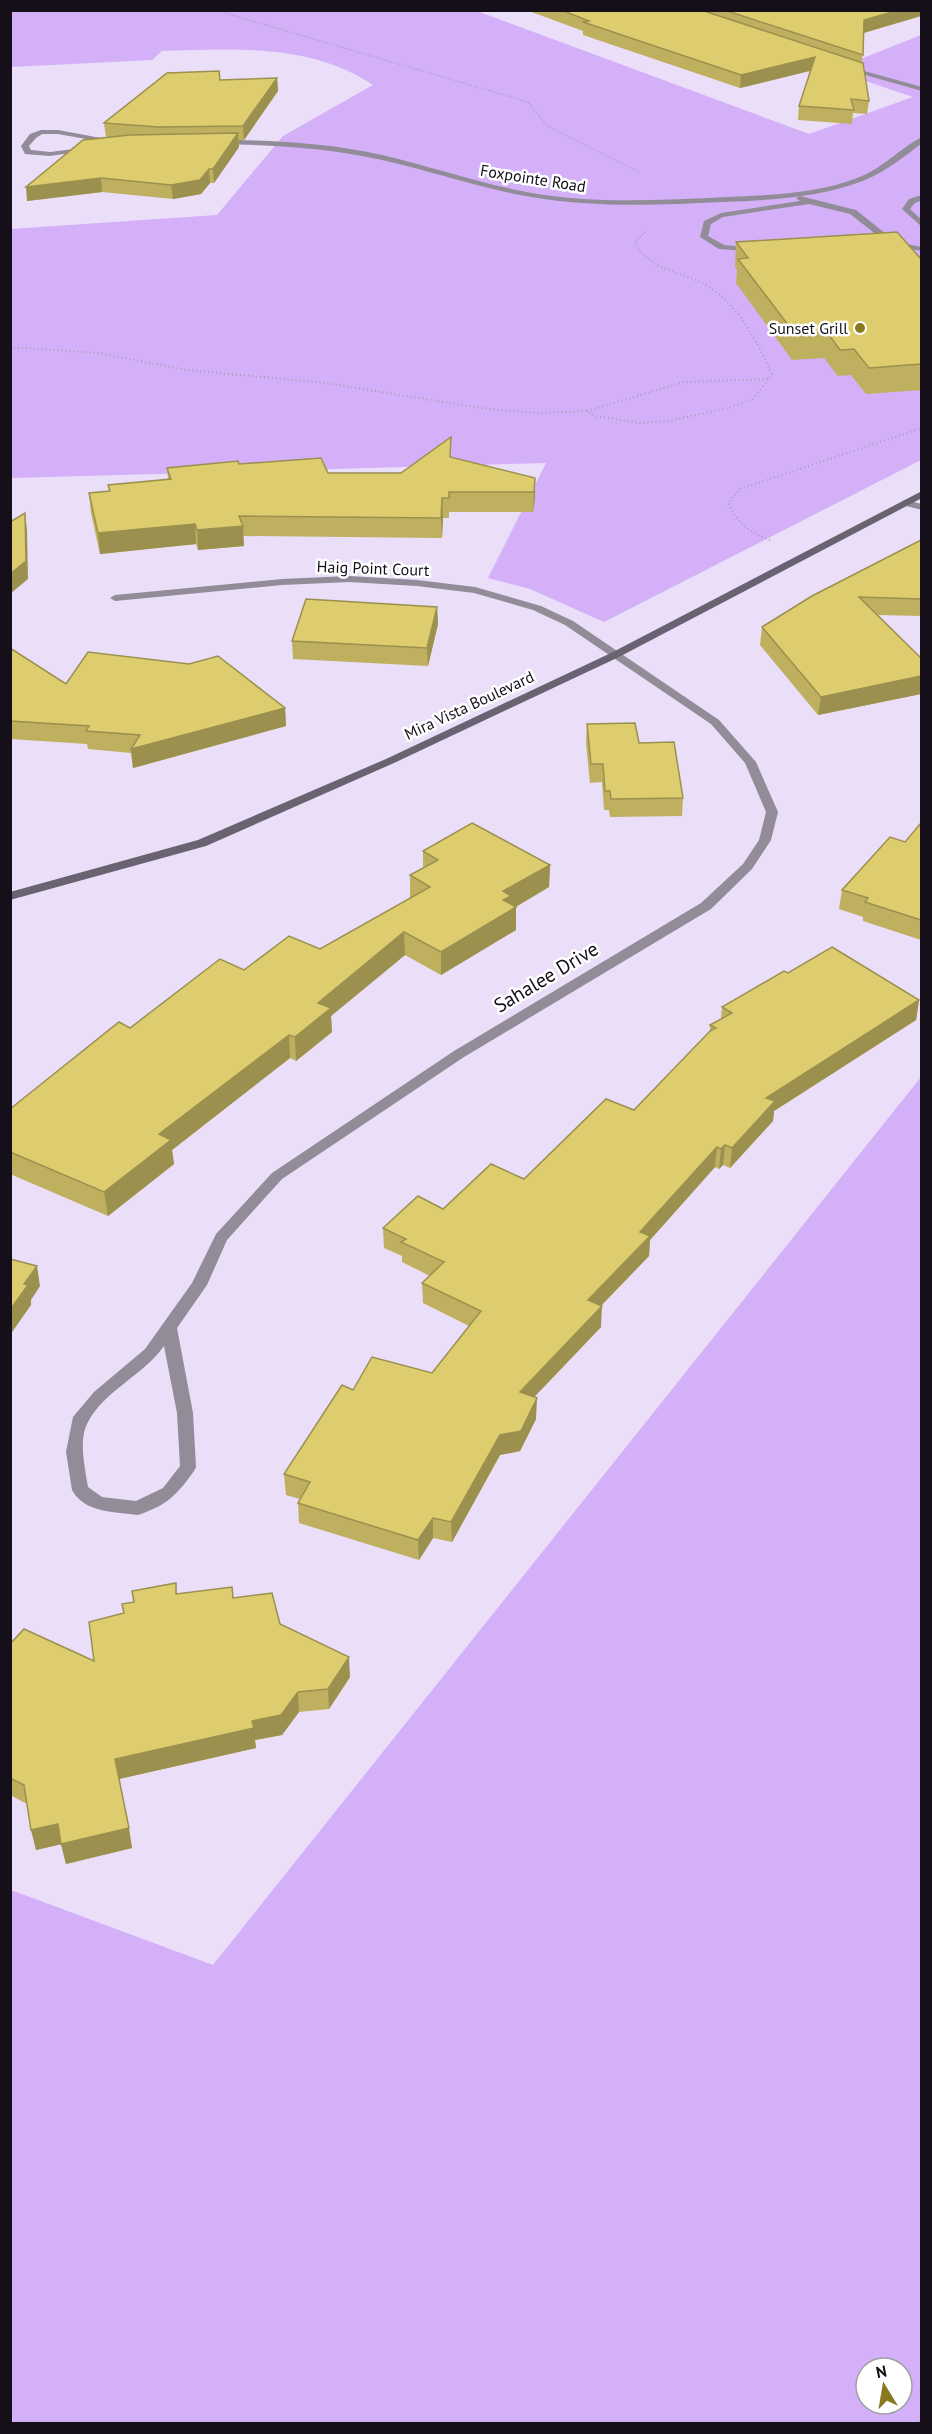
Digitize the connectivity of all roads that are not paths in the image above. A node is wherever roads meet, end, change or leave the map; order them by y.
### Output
1 (842, 66) edge
2 (921, 89) edge
3 (921, 139) edge
4 (207, 143) edge
5 (129, 144) junction
6 (140, 144) edge
7 (791, 194) junction
8 (921, 197) edge
9 (809, 202) junction
10 (921, 225) edge
11 (883, 244) edge
12 (894, 244) junction
13 (921, 249) edge
14 (762, 250) edge
15 (921, 494) edge
16 (905, 503) junction
17 (921, 507) edge
18 (115, 598) dead end
19 (615, 655) junction
20 (10, 896) edge
21 (169, 1327) junction

1 - 2 street
3 - 7 street, Foxpointe Road
4 - 7 street, Foxpointe Road
5 - 5 street
5 - 6 street
7 - 9 street
8 - 10 street
9 - 12 street
9 - 14 street
11 - 12 street
12 - 13 street
15 - 16 street, Mira Vista Boulevard
16 - 17 street
16 - 19 street, Mira Vista Boulevard
18 - 19 street, Haig Point Court
19 - 20 street, Mira Vista Boulevard
19 - 21 street, Sahalee Drive
21 - 21 street, Sahalee Drive

